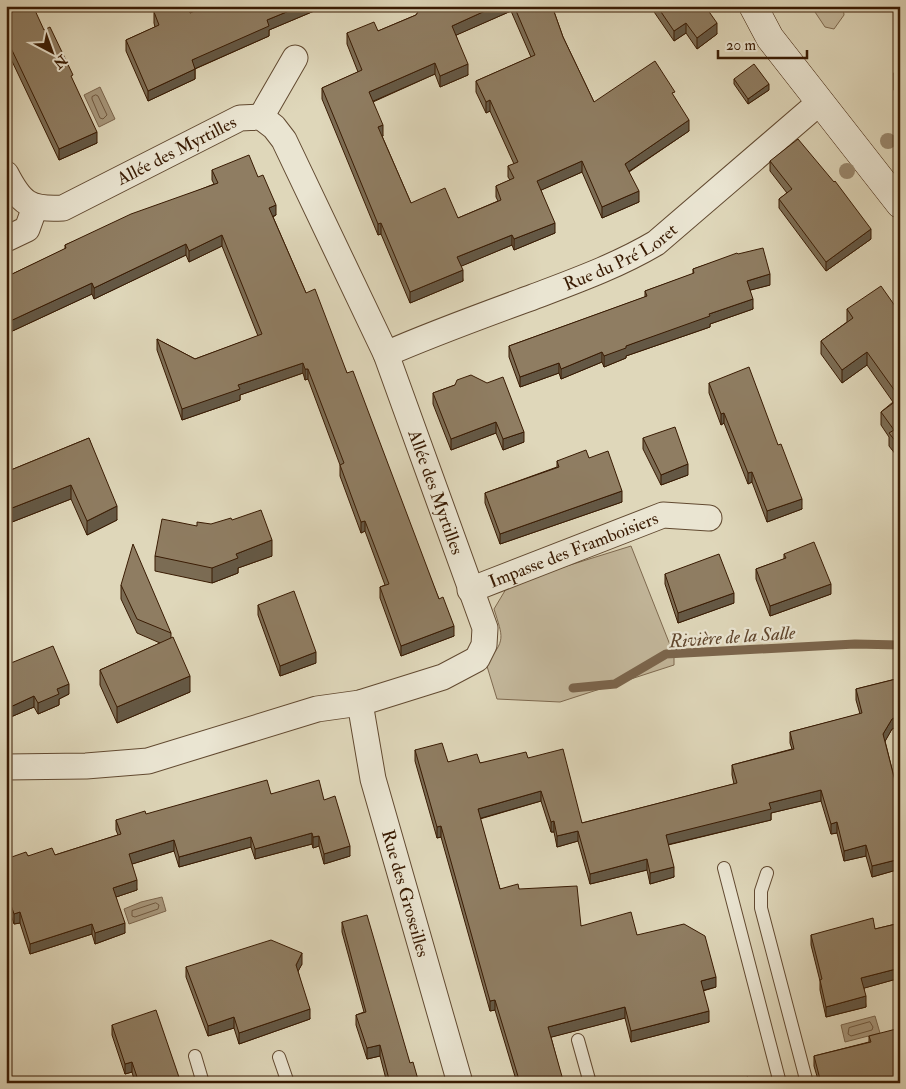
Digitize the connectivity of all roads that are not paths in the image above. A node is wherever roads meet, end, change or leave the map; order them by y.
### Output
1 (754, 6) edge
2 (295, 58) dead end
3 (820, 102) junction
4 (262, 116) junction
5 (6, 174) edge
6 (900, 204) edge
7 (35, 207) junction
8 (6, 239) edge
9 (386, 354) junction
10 (709, 518) dead end
11 (470, 590) junction
12 (360, 703) junction
13 (6, 767) edge
14 (724, 868) dead end
15 (767, 873) dead end
16 (578, 1040) dead end
17 (195, 1056) dead end
18 (279, 1057) dead end
19 (204, 1083) edge
20 (288, 1083) edge
21 (460, 1083) edge
22 (590, 1083) edge
23 (780, 1083) edge
24 (807, 1083) edge

1 - 3 main road
2 - 4 street
3 - 6 main road
3 - 9 street, Rue du Pré Loret
4 - 7 street, Allée des Myrtilles
4 - 9 street, Allée des Myrtilles
5 - 7 street
7 - 8 street
9 - 11 street, Allée des Myrtilles
10 - 11 street, Impasse des Framboisiers
11 - 12 street, Allée des Myrtilles
12 - 13 street, Allée des Myrtilles
12 - 21 street, Rue des Groseilles
14 - 23 lane
15 - 24 lane
16 - 22 lane
17 - 19 lane
18 - 20 lane

